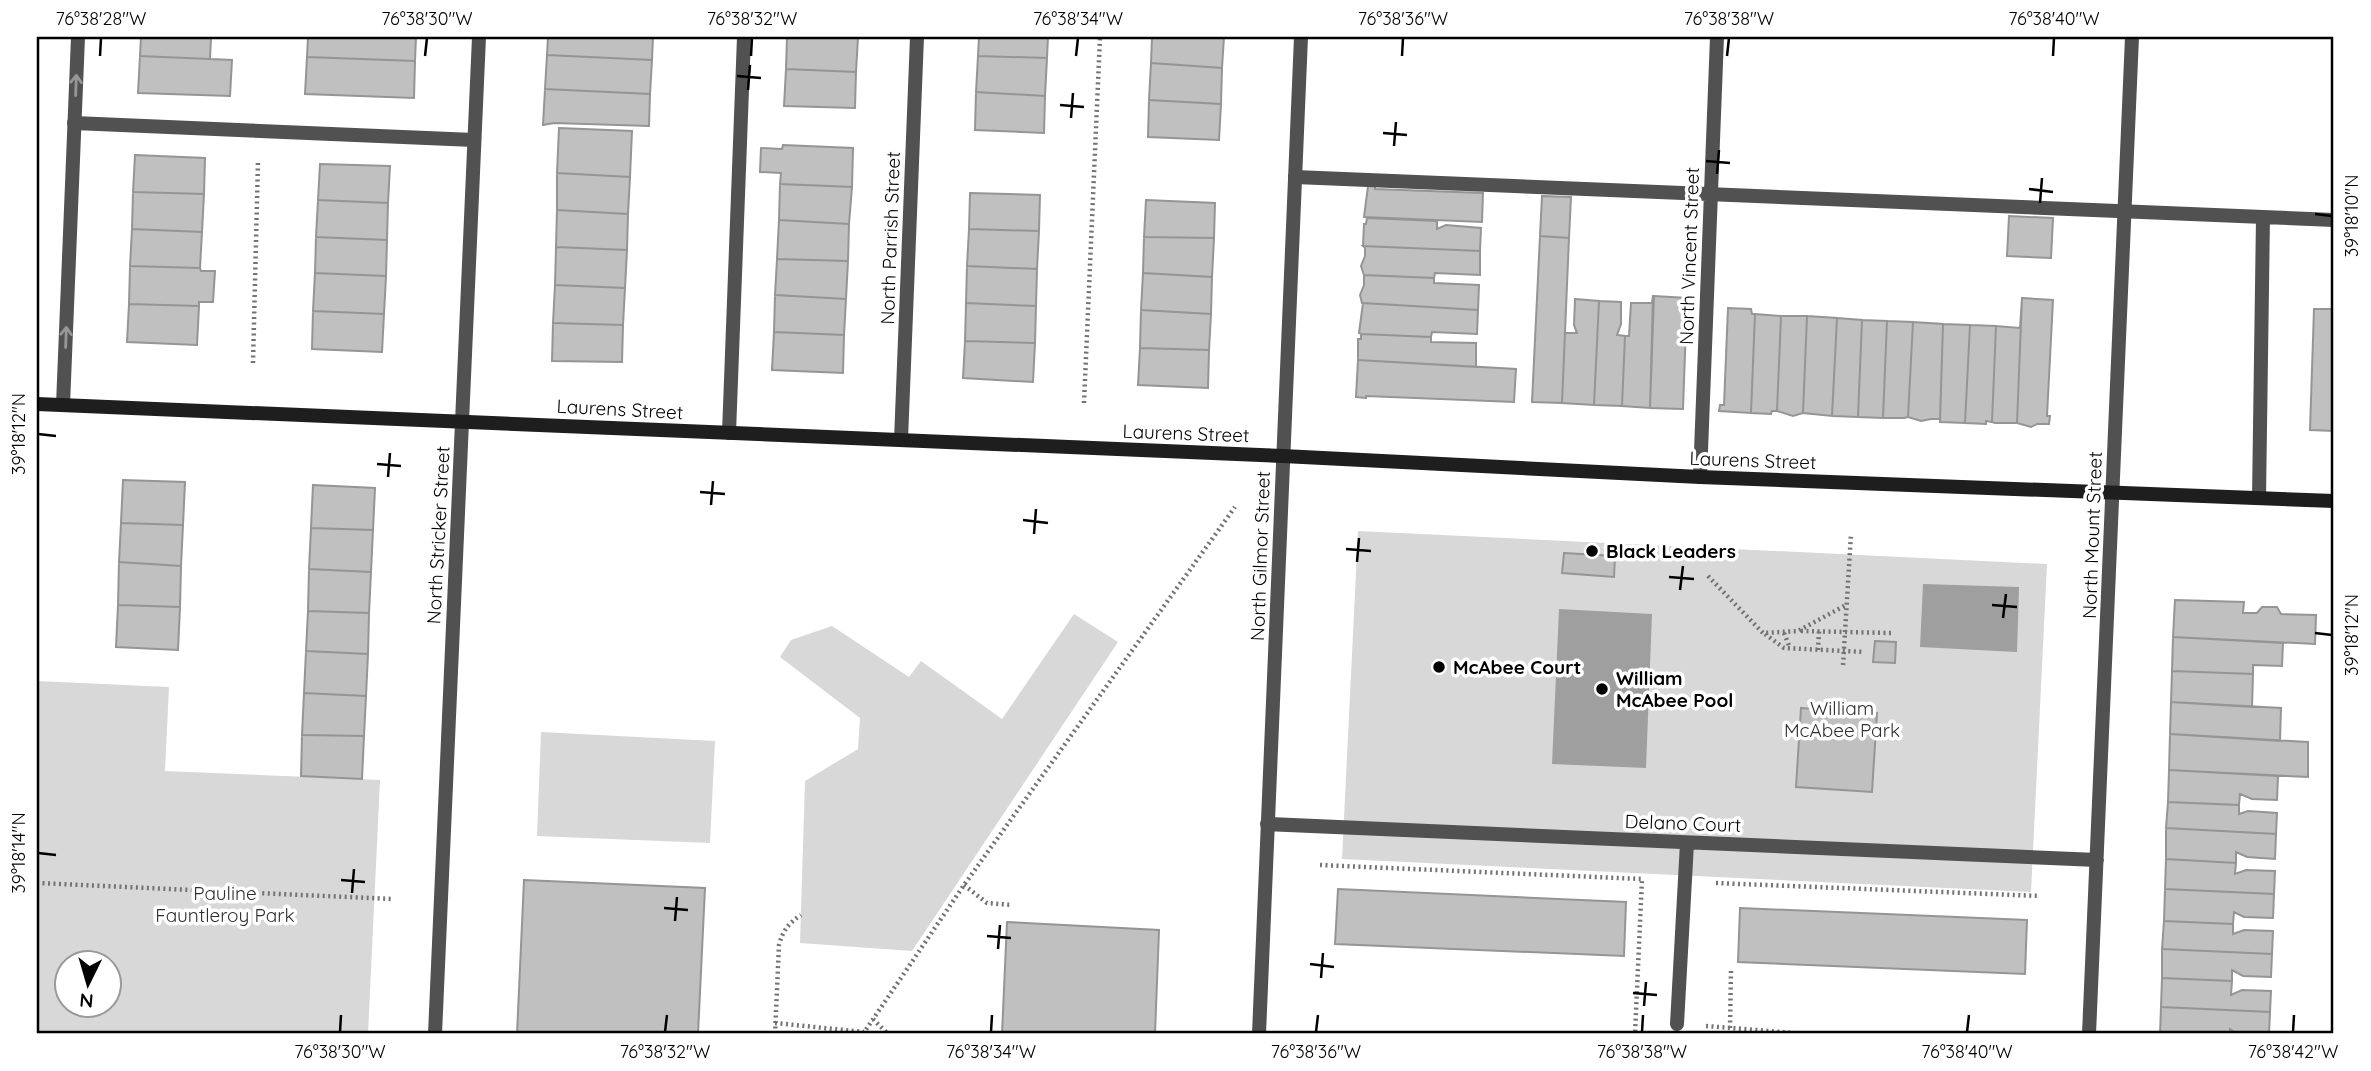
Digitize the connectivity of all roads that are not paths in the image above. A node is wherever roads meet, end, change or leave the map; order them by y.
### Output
1 (78, 37) edge
2 (479, 37) edge
3 (744, 37) edge
4 (917, 37) edge
5 (1301, 37) edge
6 (1717, 37) edge
7 (2132, 37) edge
8 (74, 123) junction
9 (474, 139) junction
10 (1295, 177) junction
11 (1711, 194) junction
12 (2124, 212) junction
13 (2263, 217) junction
14 (2334, 220) edge
15 (37, 404) edge
16 (63, 405) junction
17 (462, 422) junction
18 (729, 433) junction
19 (901, 440) junction
20 (1283, 456) junction
21 (1700, 477) junction
22 (2113, 493) junction
23 (2259, 498) junction
24 (2334, 501) edge
25 (1267, 824) junction
26 (1687, 843) junction
27 (2097, 860) junction
28 (1677, 1024) road end
29 (435, 1034) edge
30 (1259, 1034) edge
31 (2089, 1034) edge

8 -> 1 street
2 - 9 street, North Stricker Street
3 - 18 street
4 - 19 street, North Parrish Street
5 - 10 street, North Gilmor Street
6 - 11 street, North Vincent Street
7 - 12 street, North Mount Street
8 - 9 street
16 -> 8 street
9 - 17 street, North Stricker Street
10 - 11 street
10 - 20 street, North Gilmor Street
11 - 12 street
11 - 21 street, North Vincent Street
12 - 13 street
12 - 22 street, North Mount Street
13 - 14 street
13 - 23 street
15 - 16 street, Laurens Street
16 - 17 street, Laurens Street
17 - 18 street, Laurens Street
17 - 29 street, North Stricker Street
18 - 19 street, Laurens Street
19 - 20 street, Laurens Street
20 - 21 street, Laurens Street
20 - 25 street, North Gilmor Street
21 - 22 street, Laurens Street
22 - 23 street, Laurens Street
22 - 27 street, North Mount Street
23 - 24 street, Laurens Street
25 - 26 street, Delano Court
25 - 30 street, North Gilmor Street
26 - 27 street, Delano Court
26 - 28 street
27 - 31 street, North Mount Street

